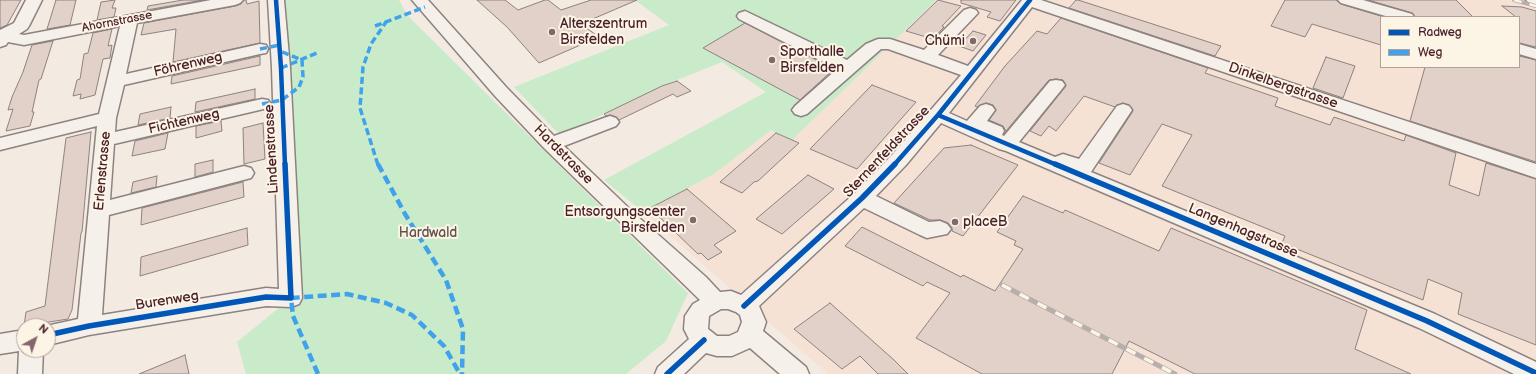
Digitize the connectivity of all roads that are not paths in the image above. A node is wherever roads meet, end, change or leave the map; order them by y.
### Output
1 (34, 0) edge
2 (235, 0) edge
3 (276, 0) edge
4 (420, 0) edge
5 (1346, 0) edge
6 (1030, 1) edge
7 (970, 13) dead end
8 (745, 16) dead end
9 (1402, 16) edge
10 (130, 20) junction
11 (1, 38) edge
12 (260, 49) dead end
13 (1520, 49) edge
14 (1536, 54) edge
15 (927, 57) junction
16 (848, 68) junction
17 (972, 73) junction
18 (116, 81) junction
19 (1056, 85) dead end
20 (262, 104) dead end
21 (801, 110) dead end
22 (986, 110) dead end
23 (1123, 110) dead end
24 (938, 116) junction
25 (107, 118) junction
26 (610, 122) dead end
27 (106, 140) junction
28 (1009, 142) junction
29 (0, 144) edge
30 (551, 144) junction
31 (1536, 171) edge
32 (244, 173) dead end
33 (862, 198) junction
34 (100, 210) junction
35 (940, 228) dead end
36 (291, 298) joint
37 (715, 302) junction
38 (744, 306) junction
39 (89, 326) junction
40 (56, 333) edge
41 (750, 334) junction
42 (704, 340) junction
43 (16, 341) edge
44 (0, 344) edge
45 (31, 358) edge
46 (1536, 373) edge
47 (30, 374) edge
48 (667, 374) edge
49 (797, 374) edge

1 - 11 street
2 - 10 street, Ahornstrasse
3 - 36 street, Lindenstrasse
4 - 30 street, Hardstrasse
5 - 9 street
6 - 17 street, Sternenfeldstrasse
6 - 31 street, Dinkelbergstrasse
7 - 15 street
8 - 16 street
10 - 11 street, Ahornstrasse
10 - 18 street, Erlenstrasse
12 - 18 street, Föhrenweg
13 - 14 street
15 - 16 street
15 - 17 street
16 - 21 street
17 - 24 street, Sternenfeldstrasse
18 - 25 street, Erlenstrasse
19 - 28 street
20 - 27 street, Fichtenweg
22 - 28 street
23 - 28 street
24 - 28 street, Langenhagstrasse
24 - 33 street, Sternenfeldstrasse
25 - 27 street, Erlenstrasse
25 - 29 street
26 - 30 street
27 - 34 street, Erlenstrasse
28 - 46 street, Langenhagstrasse
30 - 37 street, Hardstrasse
32 - 34 street
33 - 35 street
33 - 38 street, Sternenfeldstrasse
34 - 39 street, Erlenstrasse
36 - 39 street, Burenweg
37 - 38 street
37 - 42 street
38 - 41 street
39 - 40 street, Burenweg
41 - 42 street
41 - 49 street
42 - 48 street
43 - 44 street
45 - 47 street

